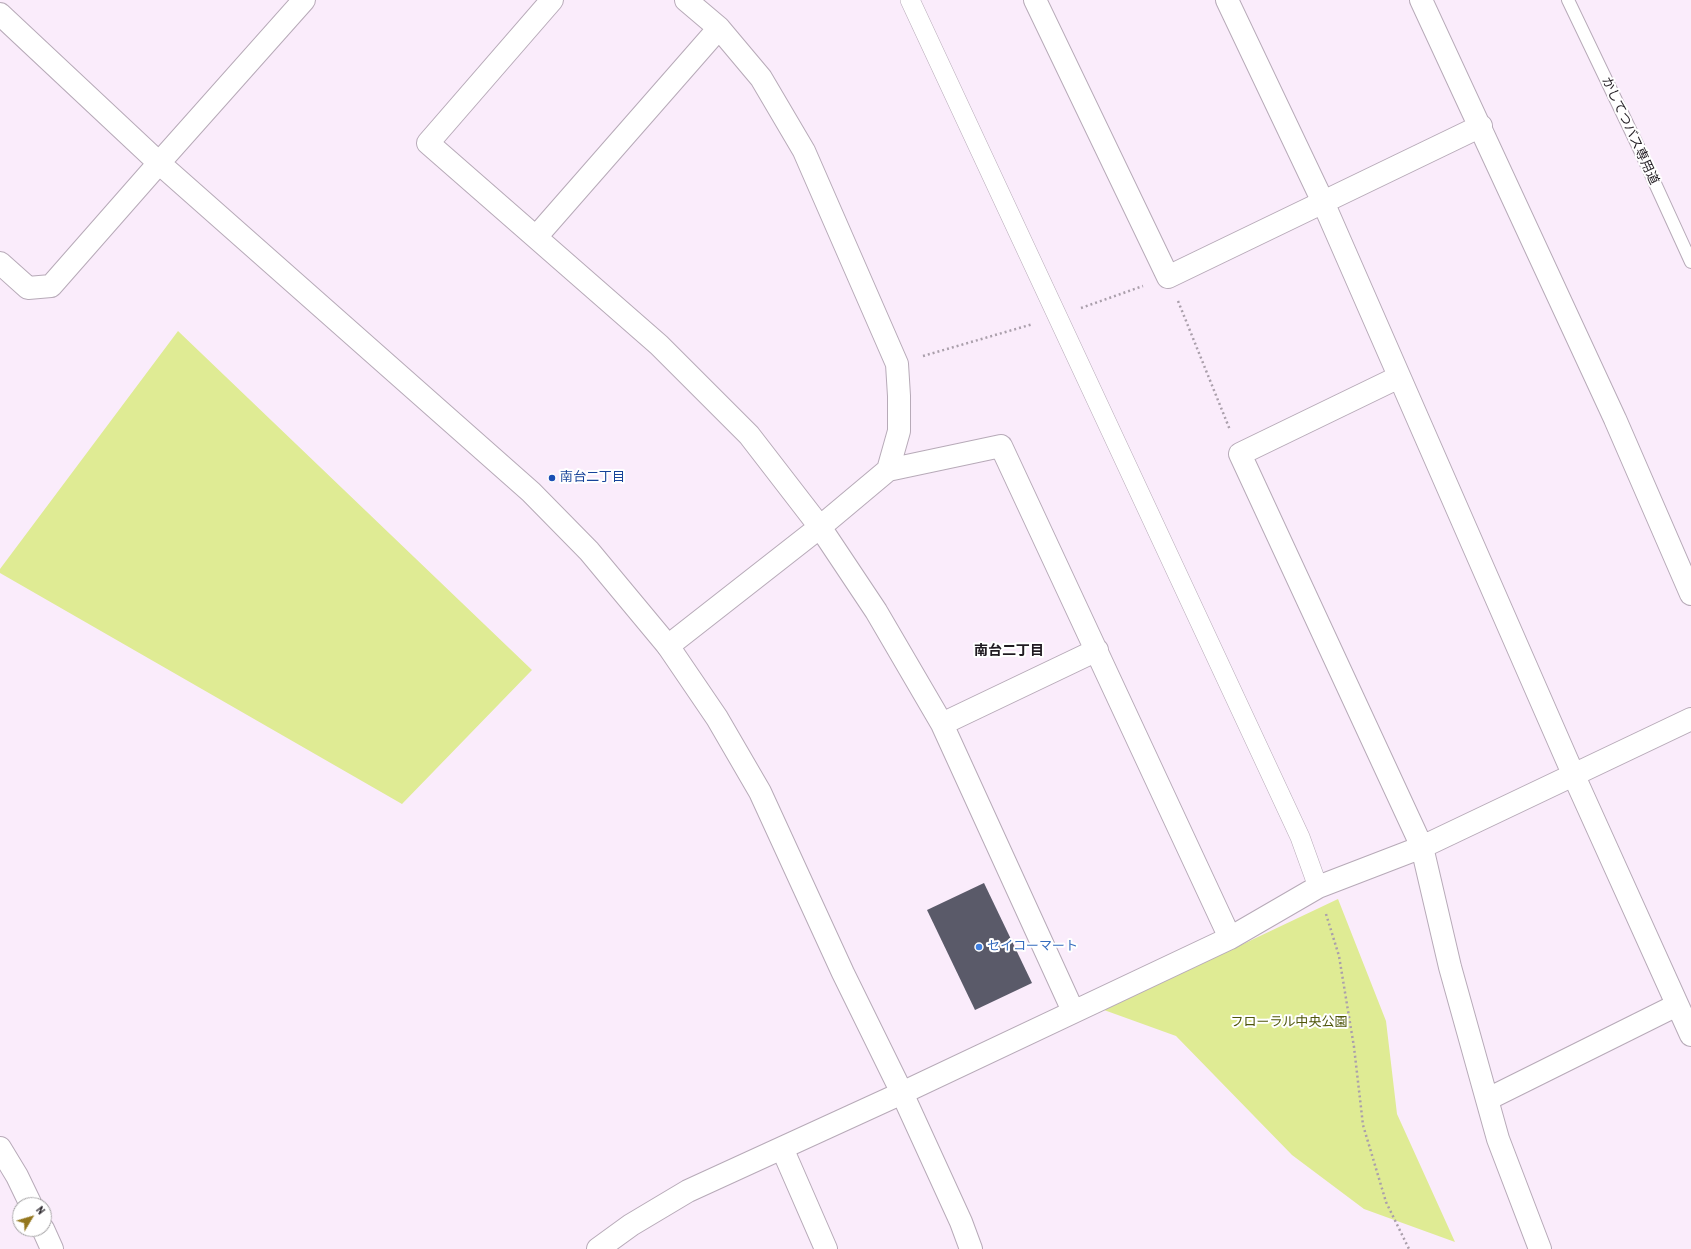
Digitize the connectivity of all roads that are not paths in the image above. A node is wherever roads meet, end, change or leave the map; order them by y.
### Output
1 (304, 0) edge
2 (552, 0) edge
3 (686, 0) edge
4 (910, 0) edge
5 (1035, 0) edge
6 (1227, 0) edge
7 (1421, 0) edge
8 (1568, 0) edge
9 (0, 14) edge
10 (719, 28) junction
11 (1480, 126) junction
12 (159, 163) junction
13 (1323, 202) junction
14 (536, 237) junction
15 (1691, 262) edge
16 (0, 263) edge
17 (1398, 376) junction
18 (888, 470) junction
19 (820, 527) junction
20 (1691, 594) edge
21 (668, 646) junction
22 (1097, 650) junction
23 (1691, 719) edge
24 (942, 724) junction
25 (1574, 776) junction
26 (1422, 847) junction
27 (1318, 887) junction
28 (1230, 938) junction
29 (1677, 1005) junction
30 (1073, 1011) junction
31 (1691, 1036) edge
32 (902, 1093) junction
33 (1488, 1099) junction
34 (0, 1148) edge
35 (782, 1148) junction
36 (27, 1197) edge
37 (47, 1237) edge
38 (52, 1249) edge
39 (598, 1249) edge
40 (826, 1249) edge
41 (971, 1249) edge
42 (1540, 1249) edge

1 - 12 street
2 - 14 street
3 - 10 street
4 - 27 street
5 - 13 street
6 - 13 street
7 - 11 street
8 - 15 lane, かしてつバス専用道
9 - 12 street
10 - 14 street
10 - 18 street
11 - 13 street
11 - 20 street
12 - 16 street
12 - 21 street
13 - 17 street
14 - 19 street
17 - 25 street
17 - 26 street
18 - 19 street
18 - 22 street
19 - 21 street
19 - 24 street
21 - 32 street
22 - 24 street
22 - 28 street
23 - 25 street
24 - 30 street
25 - 26 street
25 - 29 street
26 - 27 street
26 - 33 street
27 - 28 street
28 - 30 street
29 - 31 street
29 - 33 street
30 - 32 street
32 - 35 street
32 - 41 street
33 - 42 street
34 - 36 street
35 - 39 street
35 - 40 street
37 - 38 street

